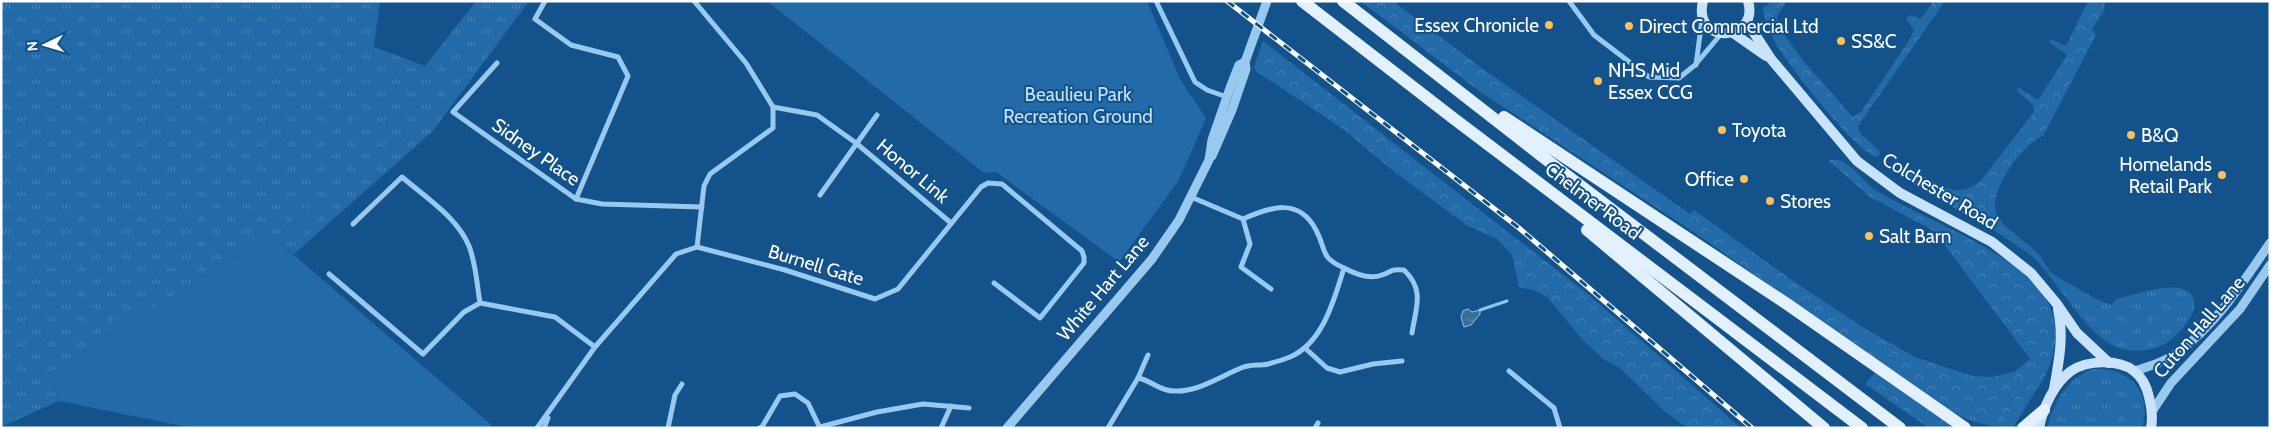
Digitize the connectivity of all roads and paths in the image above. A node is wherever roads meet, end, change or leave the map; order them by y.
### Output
1 (545, 1) edge
2 (694, 1) edge
3 (1156, 1) edge
4 (1267, 1) edge
5 (1302, 1) edge
6 (1343, 1) edge
7 (1569, 1) edge
8 (1748, 1) edge
9 (1701, 7) edge
10 (1747, 22) junction
11 (1733, 33) junction
12 (1721, 34) junction
13 (1771, 59) junction
14 (1245, 62) junction
15 (496, 63) dead end
16 (1696, 66) junction
17 (1450, 85) junction
18 (1228, 97) junction
19 (773, 107) junction
20 (877, 115) dead end
21 (1453, 118) junction
22 (856, 143) junction
23 (1209, 160) junction
24 (820, 195) dead end
25 (1191, 197) junction
26 (576, 199) junction
27 (702, 207) junction
28 (1243, 219) junction
29 (951, 223) junction
30 (354, 224) dead end
31 (2270, 243) edge
32 (697, 247) junction
33 (2270, 265) edge
34 (1344, 268) junction
35 (329, 274) dead end
36 (994, 283) dead end
37 (1272, 289) dead end
38 (480, 303) junction
39 (2057, 304) junction
40 (1412, 333) dead end
41 (594, 347) junction
42 (1305, 348) junction
43 (1148, 356) dead end
44 (1402, 361) dead end
45 (2109, 363) junction
46 (1509, 371) dead end
47 (2135, 371) junction
48 (1138, 378) junction
49 (682, 384) dead end
50 (2053, 392) junction
51 (950, 406) junction
52 (969, 408) dead end
53 (551, 410) junction
54 (2044, 410) junction
55 (2153, 410) junction
56 (537, 428) edge
57 (544, 428) edge
58 (668, 428) edge
59 (759, 428) edge
60 (820, 428) edge
61 (941, 428) edge
62 (1007, 428) edge
63 (1108, 428) edge
64 (1560, 428) edge
65 (1824, 428) edge
66 (1862, 428) edge
67 (1900, 428) edge
68 (1965, 428) edge
69 (2023, 428) edge
70 (2039, 428) edge
71 (2151, 428) edge

1 - 26 street
2 - 19 street
3 - 18 street
4 - 14 street, White Hart Lane
5 - 21 main road, Chelmer Road
6 - 17 main road, Chelmer Road
7 - 16 street
8 - 10 main road
9 - 12 main road
9 - 16 street
10 - 11 main road
10 - 13 main road, Colchester Road
11 - 12 main road
11 - 13 main road, Colchester Road
12 - 16 street
13 - 39 main road, Colchester Road
14 - 18 street, White Hart Lane
14 - 23 street, White Hart Lane
15 - 26 street, Sidney Place
17 - 67 main road, Chelmer Road
17 - 68 main road
18 - 23 street, White Hart Lane
19 - 22 street, Honor Link
19 - 27 street
20 - 22 street, Honor Link
21 - 65 main road
21 - 66 main road, Chelmer Road
22 - 24 street, Honor Link
22 - 29 street, Honor Link
23 - 25 street, White Hart Lane
25 - 28 street
25 - 62 street, White Hart Lane
26 - 27 street, Sidney Place
27 - 32 street
28 - 34 street
28 - 37 street
29 - 32 street, Burnell Gate
29 - 36 street, Burnell Gate
30 - 38 street
31 - 47 street, Cuton Hall Lane
32 - 41 street
33 - 55 street, Cuton Hall Lane
34 - 40 street
34 - 42 street
35 - 38 street
38 - 41 street
39 - 45 main road, Colchester Road
39 - 50 main road, Colchester Road
41 - 53 street
42 - 44 street
42 - 48 street
43 - 48 street
45 - 47 main road
45 - 50 main road
46 - 64 street
47 - 55 main road
48 - 63 street
49 - 58 street
50 - 54 main road
51 - 52 street
51 - 60 street
51 - 61 street
53 - 56 street
53 - 57 street
54 - 69 main road
54 - 70 main road
55 - 71 main road
59 - 60 street

